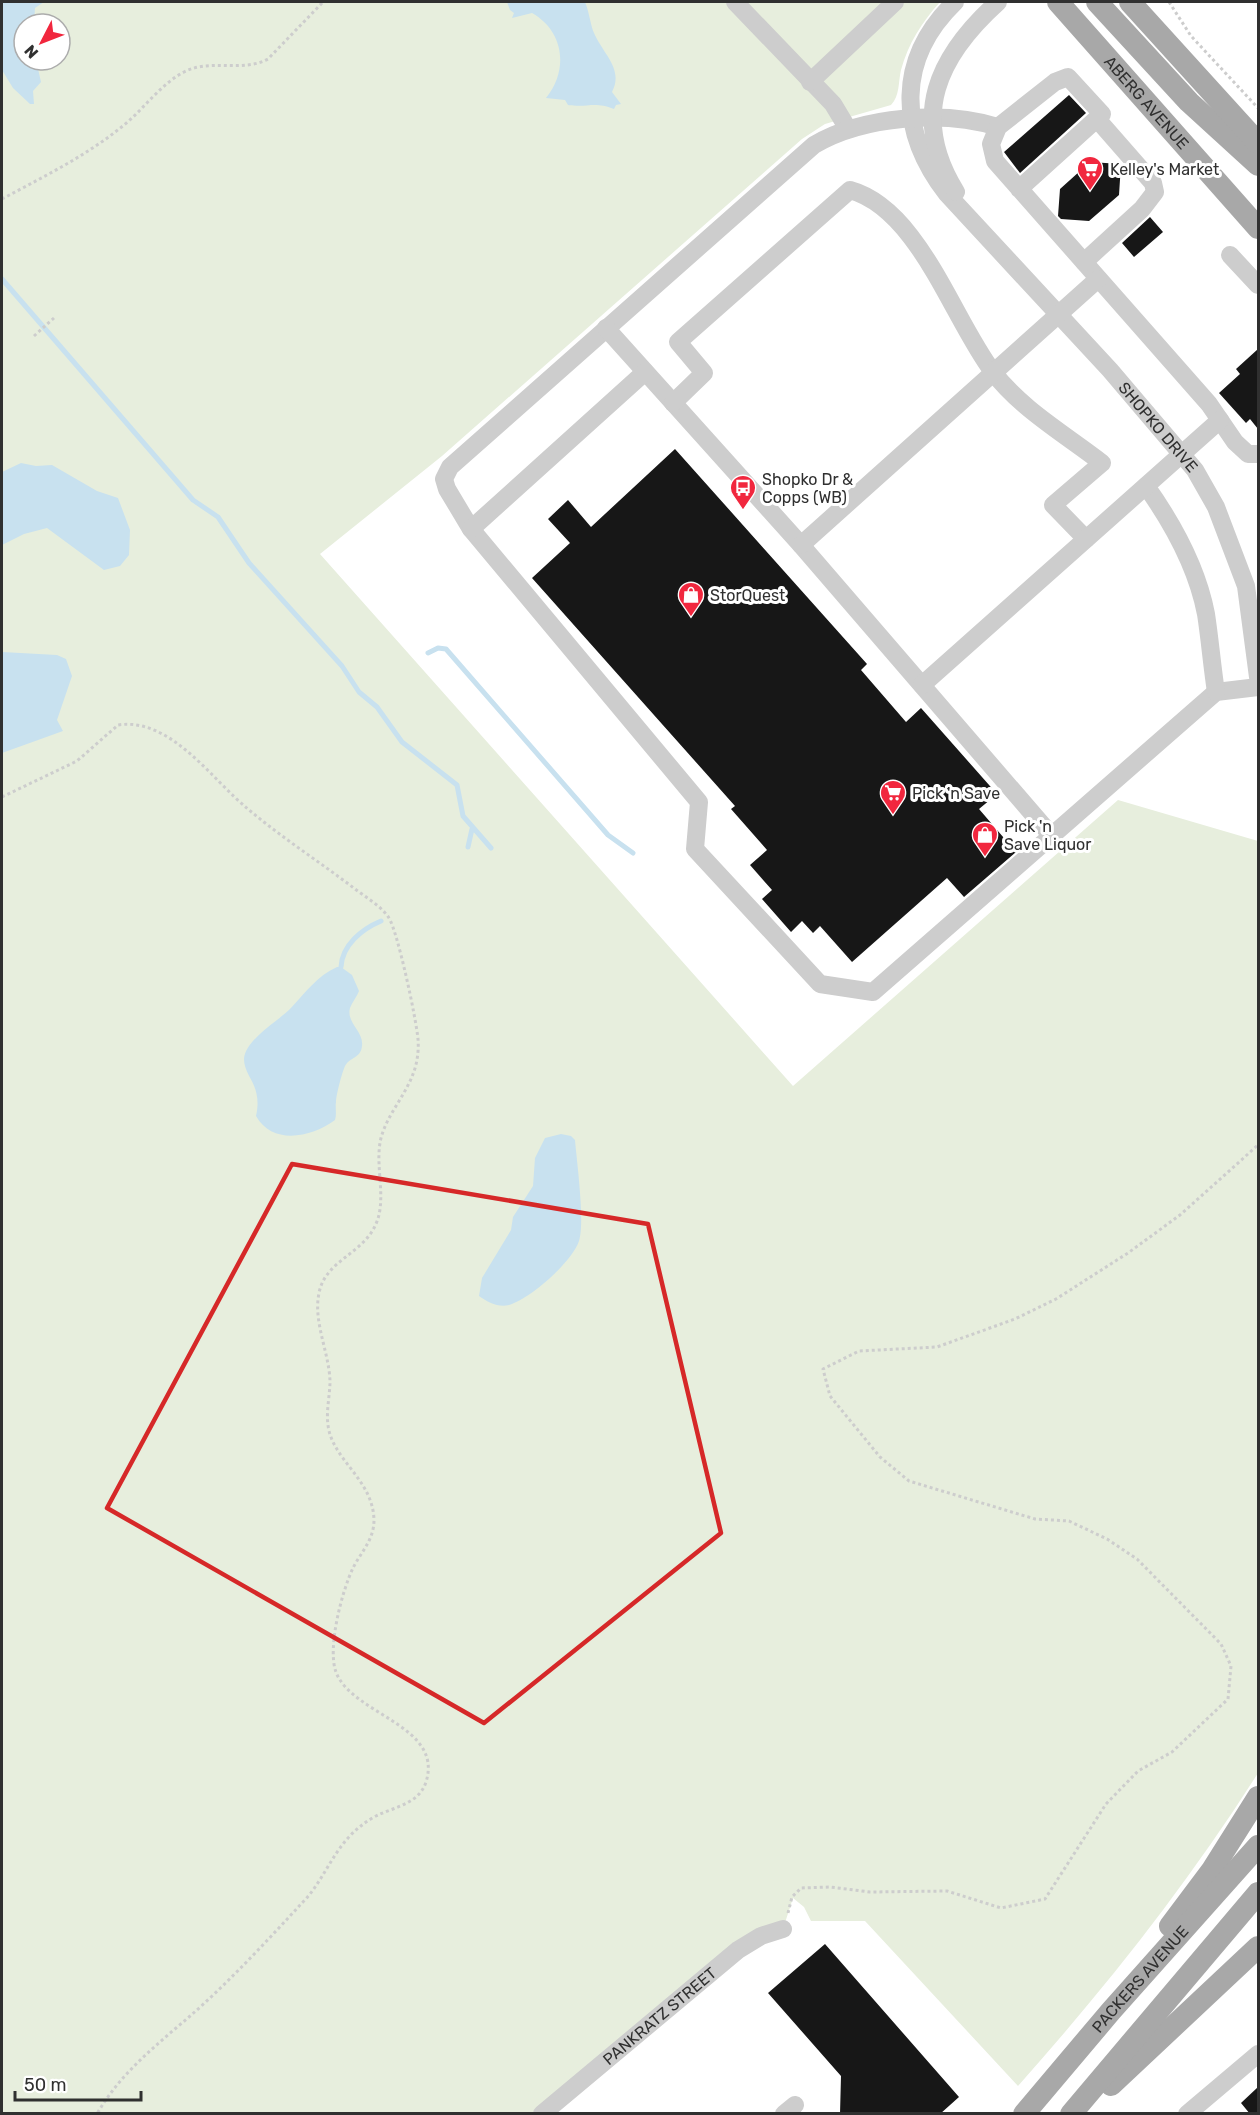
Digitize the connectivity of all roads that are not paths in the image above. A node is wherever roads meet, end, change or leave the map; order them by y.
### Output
1 (735, 2) edge
2 (895, 2) edge
3 (955, 2) edge
4 (998, 2) edge
5 (1058, 2) edge
6 (1097, 2) edge
7 (1130, 2) edge
8 (810, 82) junction
9 (910, 119) junction
10 (932, 119) junction
11 (1097, 119) junction
12 (998, 127) junction
13 (848, 129) junction
14 (1258, 143) edge
15 (1258, 165) edge
16 (1019, 189) junction
17 (974, 221) junction
18 (1258, 228) edge
19 (1230, 255) dead end
20 (1084, 262) junction
21 (1098, 279) junction
22 (1258, 285) edge
23 (1060, 315) junction
24 (606, 328) junction
25 (645, 372) junction
26 (994, 374) junction
27 (673, 403) junction
28 (1220, 420) junction
29 (1182, 454) junction
30 (1258, 454) edge
31 (1146, 486) junction
32 (471, 529) junction
33 (1086, 539) junction
34 (801, 545) junction
35 (1258, 677) edge
36 (922, 685) junction
37 (1258, 687) edge
38 (1216, 692) junction
39 (1051, 835) junction
40 (1258, 1797) edge
41 (1258, 1846) edge
42 (1258, 1893) edge
43 (783, 1929) road end
44 (1258, 1947) edge
45 (1111, 2011) junction
46 (1258, 2054) edge
47 (542, 2114) edge
48 (1024, 2114) edge
49 (1071, 2114) edge
50 (1082, 2114) edge
51 (1187, 2114) edge

1 - 8 street
2 - 8 street
3 - 9 street, SHOPKO DRIVE
4 - 10 street, SHOPKO DRIVE
5 - 18 main road, ABERG AVENUE
6 - 15 main road
7 - 14 main road
8 - 13 street
9 - 10 street
9 - 13 street
9 - 17 street, SHOPKO DRIVE
10 - 12 street
10 - 17 street, SHOPKO DRIVE
11 - 12 street
11 - 16 street
11 - 20 street
12 - 16 street
13 - 24 street
16 - 20 street
17 - 23 street, SHOPKO DRIVE
19 - 22 street
20 - 21 street
21 - 23 street
21 - 28 street
23 - 26 street
23 - 29 street, SHOPKO DRIVE
24 - 25 street
24 - 32 street
25 - 27 street
25 - 32 street
26 - 27 street
26 - 33 street
26 - 34 street
27 - 34 street
28 - 29 street
28 - 30 street
29 - 31 street
29 - 35 street, SHOPKO DRIVE
31 - 33 street
31 - 38 street
32 - 39 street
33 - 36 street
34 - 36 street
36 - 39 street
37 - 38 street
38 - 39 street
40 - 45 main road
41 - 45 main road, PACKERS AVENUE
42 - 49 main road, PACKERS AVENUE
43 - 47 street, PANKRATZ STREET
44 - 50 main road
45 - 48 main road, PACKERS AVENUE
46 - 51 street

